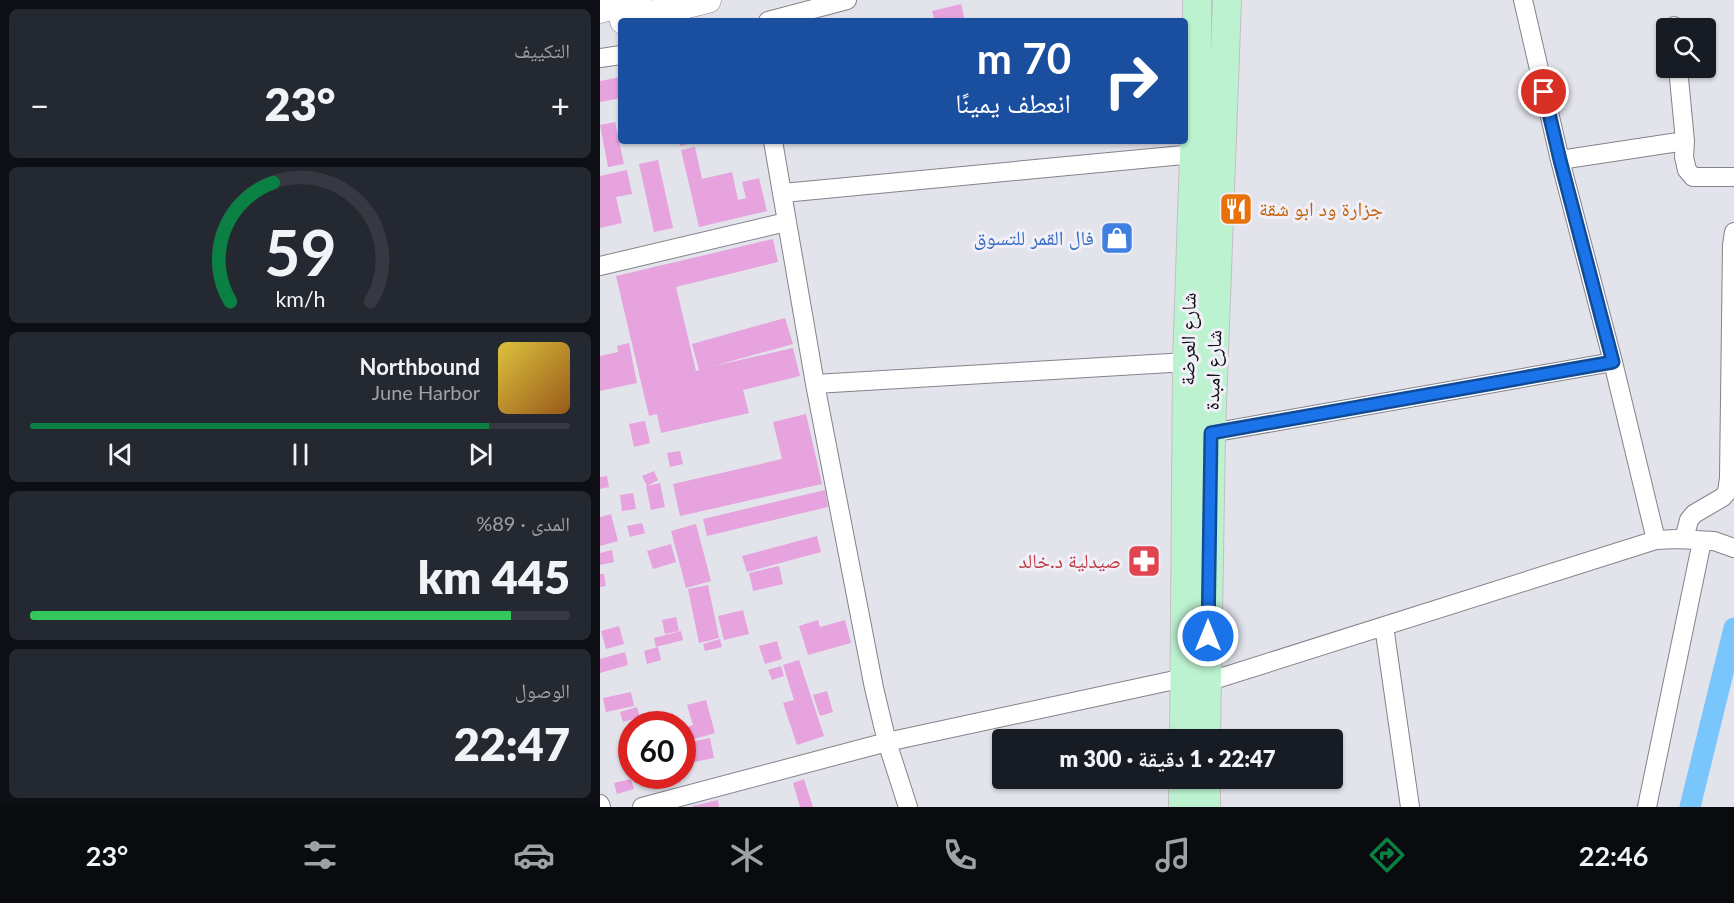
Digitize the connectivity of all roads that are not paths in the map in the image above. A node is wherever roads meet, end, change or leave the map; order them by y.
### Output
1 (639, 0) edge
2 (708, 0) edge
3 (847, 0) edge
4 (1197, 0) edge
5 (1227, 0) edge
6 (1523, 0) edge
7 (600, 10) edge
8 (634, 18) edge
9 (779, 18) edge
10 (618, 22) edge
11 (600, 27) edge
12 (618, 55) edge
13 (600, 58) edge
14 (1679, 78) edge
15 (1685, 141) junction
16 (774, 144) edge
17 (1194, 154) junction
18 (1560, 160) junction
19 (1734, 177) edge
20 (783, 192) junction
21 (786, 222) junction
22 (1734, 232) edge
23 (600, 266) edge
24 (1187, 362) junction
25 (1613, 362) junction
26 (815, 384) junction
27 (1211, 433) junction
28 (1656, 540) junction
29 (1693, 540) junction
30 (1734, 548) edge
31 (1197, 580) junction
32 (1384, 626) junction
33 (1195, 680) junction
34 (1186, 729) edge
35 (1204, 729) edge
36 (887, 742) junction
37 (1183, 789) edge
38 (1206, 789) edge
39 (642, 807) edge
40 (909, 807) edge
41 (1183, 807) edge
42 (1206, 807) edge
43 (1410, 807) edge
44 (1647, 807) edge

1 - 7 main road
2 - 8 main road
3 - 9 street
4 - 17 main road, شارع العرضة
5 - 27 main road, شارع امبدة
6 - 18 street
10 - 11 main road
12 - 13 street
14 - 15 street
15 - 18 street
15 - 19 street
16 - 20 street
17 - 20 street
17 - 24 main road, شارع العرضة
18 - 25 street
20 - 21 street
21 - 23 street
21 - 26 street
22 - 29 street
24 - 26 street
24 - 31 main road, شارع العرضة
25 - 27 street
25 - 28 street
26 - 36 street
27 - 31 main road, شارع امبدة
28 - 29 street
28 - 32 street
29 - 30 street
29 - 44 street
31 - 33 main road, شارع العرضة
32 - 33 street
32 - 43 street
33 - 34 main road
33 - 35 main road
33 - 36 street
36 - 39 street
36 - 40 street
37 - 41 main road
38 - 42 main road

